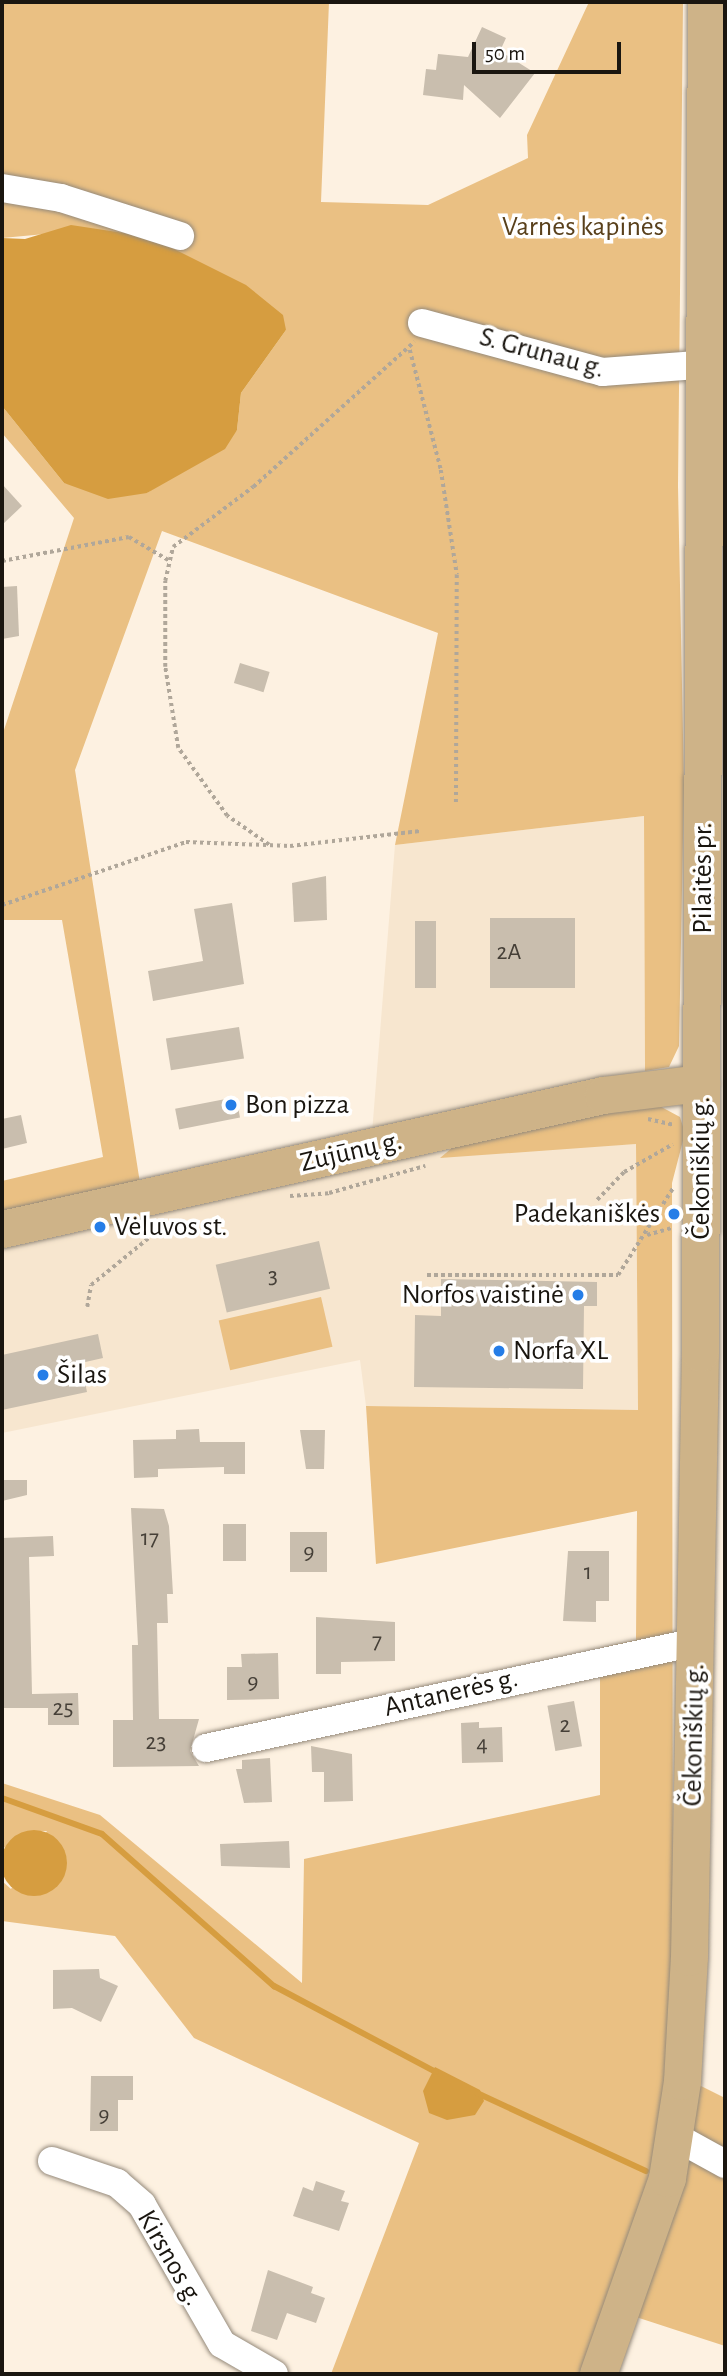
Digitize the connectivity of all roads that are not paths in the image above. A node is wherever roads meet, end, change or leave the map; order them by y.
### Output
1 (706, 2) edge
2 (2, 188) edge
3 (180, 236) dead end
4 (422, 323) road end
5 (715, 363) edge
6 (714, 945) edge
7 (701, 1083) junction
8 (2, 1229) edge
9 (696, 1642) junction
10 (206, 1748) dead end
11 (676, 2137) junction
12 (52, 2161) dead end
13 (725, 2164) edge
14 (274, 2374) edge
15 (598, 2374) edge

1 - 5 main road, Pilaitės pr.
2 - 3 street
4 - 5 street, S. Grunau g.
5 - 6 main road, Pilaitės pr.
6 - 7 main road, Pilaitės pr.
7 - 8 main road, Zujūnų g.
7 - 9 main road, Čekoniškių g.
9 - 10 street, Antanerės g.
9 - 11 main road, Čekoniškių g.
11 - 13 street
11 - 15 main road, Čekoniškių g.
12 - 14 street, Kirsnos g.

